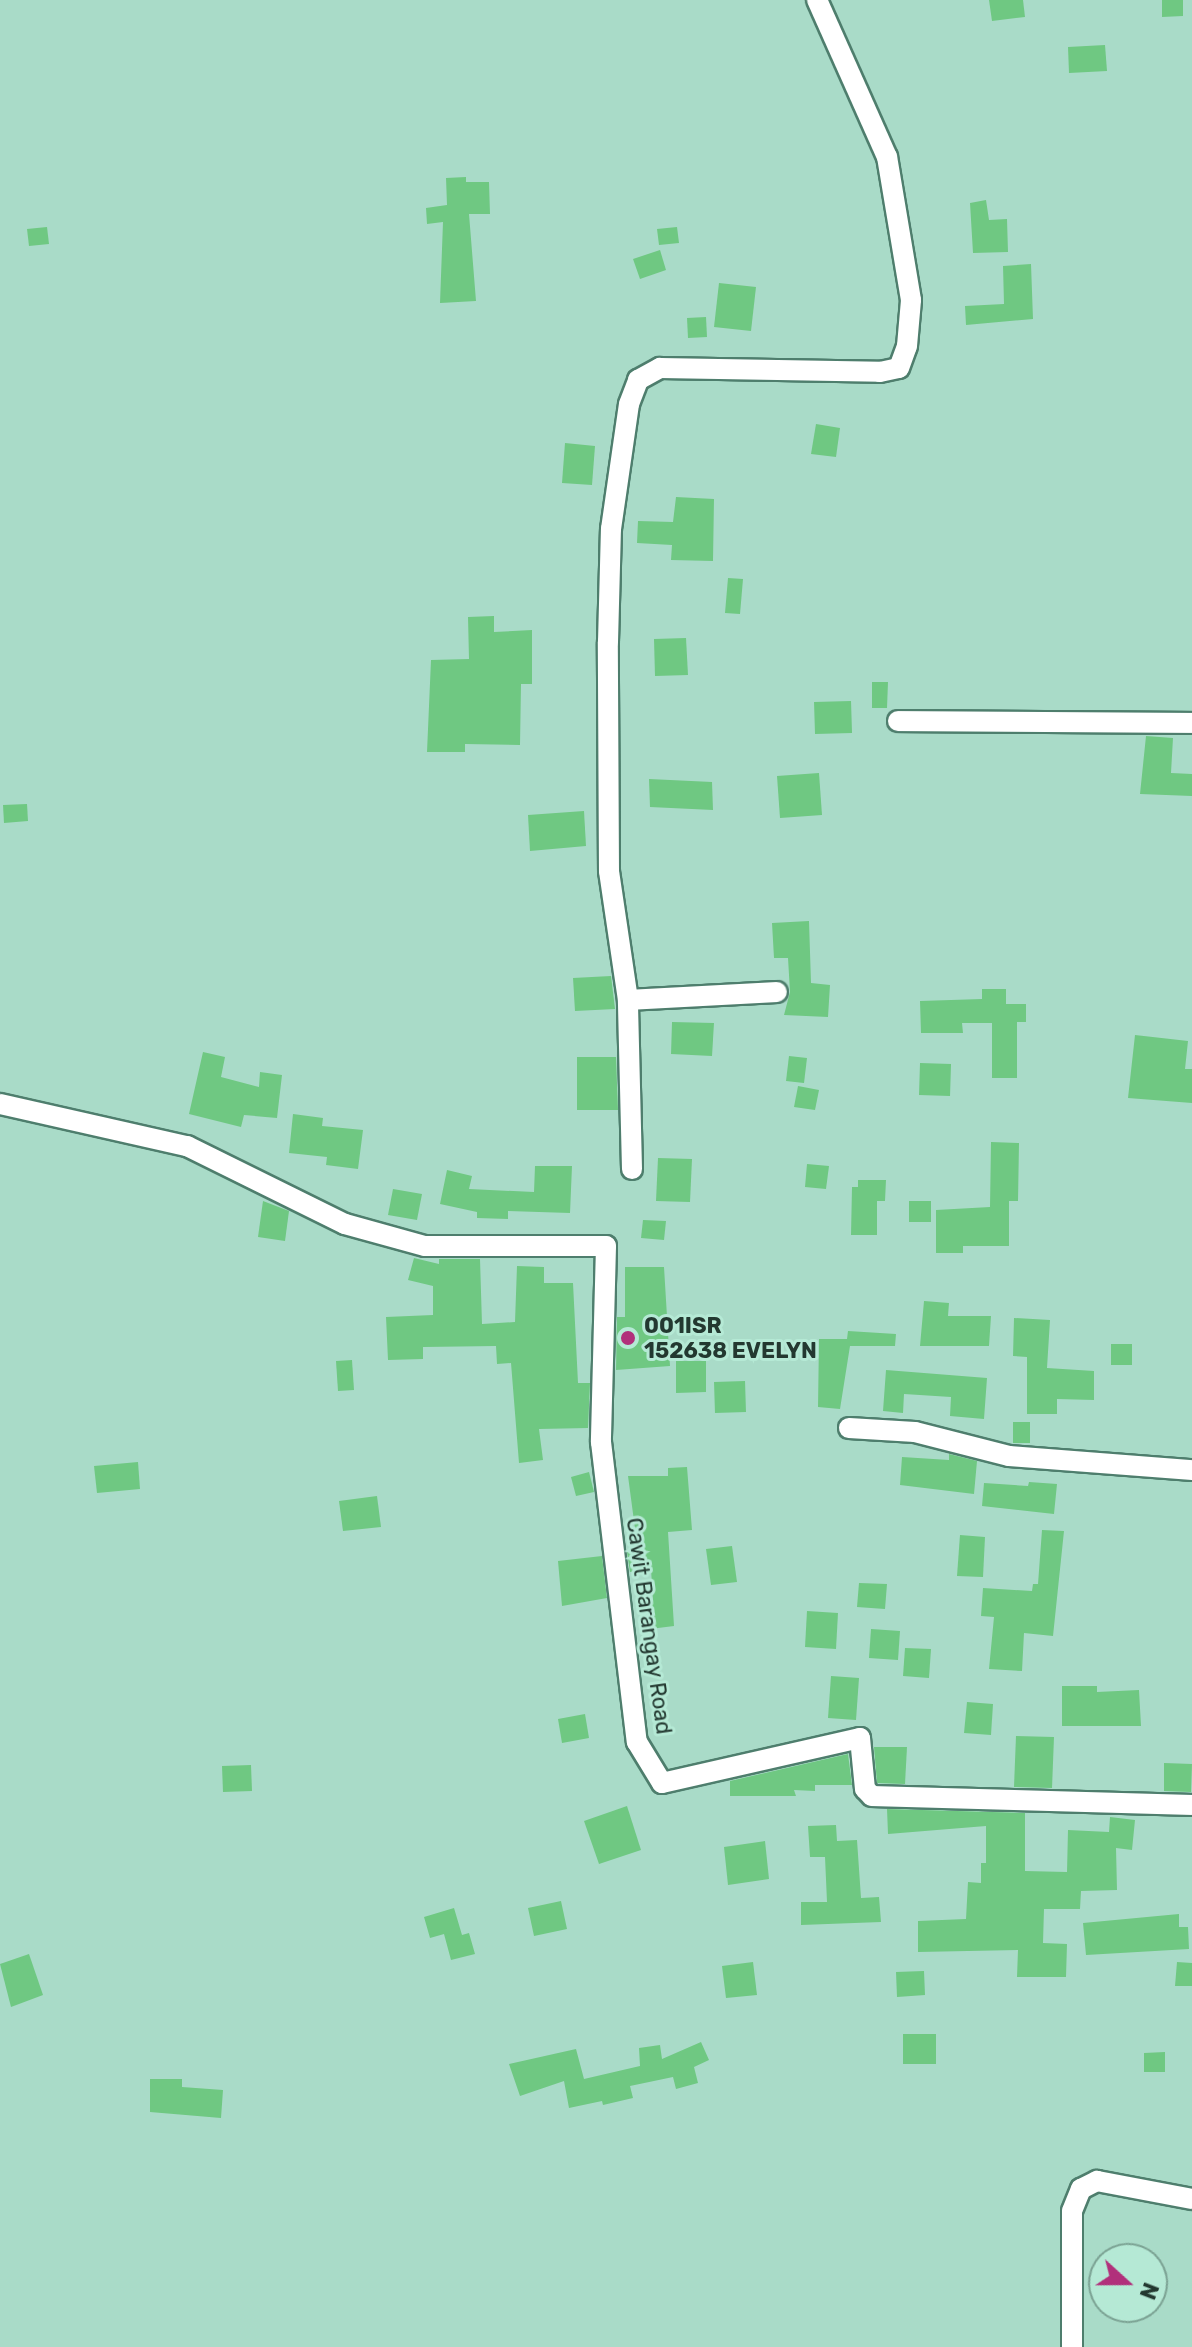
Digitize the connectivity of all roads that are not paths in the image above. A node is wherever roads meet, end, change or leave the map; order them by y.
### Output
1 (817, 0) edge
2 (898, 721) dead end
3 (1192, 723) edge
4 (777, 992) dead end
5 (628, 1000) junction
6 (0, 1104) edge
7 (632, 1169) dead end
8 (849, 1428) dead end
9 (1192, 1470) edge
10 (1192, 1805) edge
11 (1192, 2199) edge
12 (1072, 2347) edge

1 - 5 street
2 - 3 street
4 - 5 street
5 - 7 street
6 - 10 street, Cawit Barangay Road
8 - 9 street
11 - 12 street

